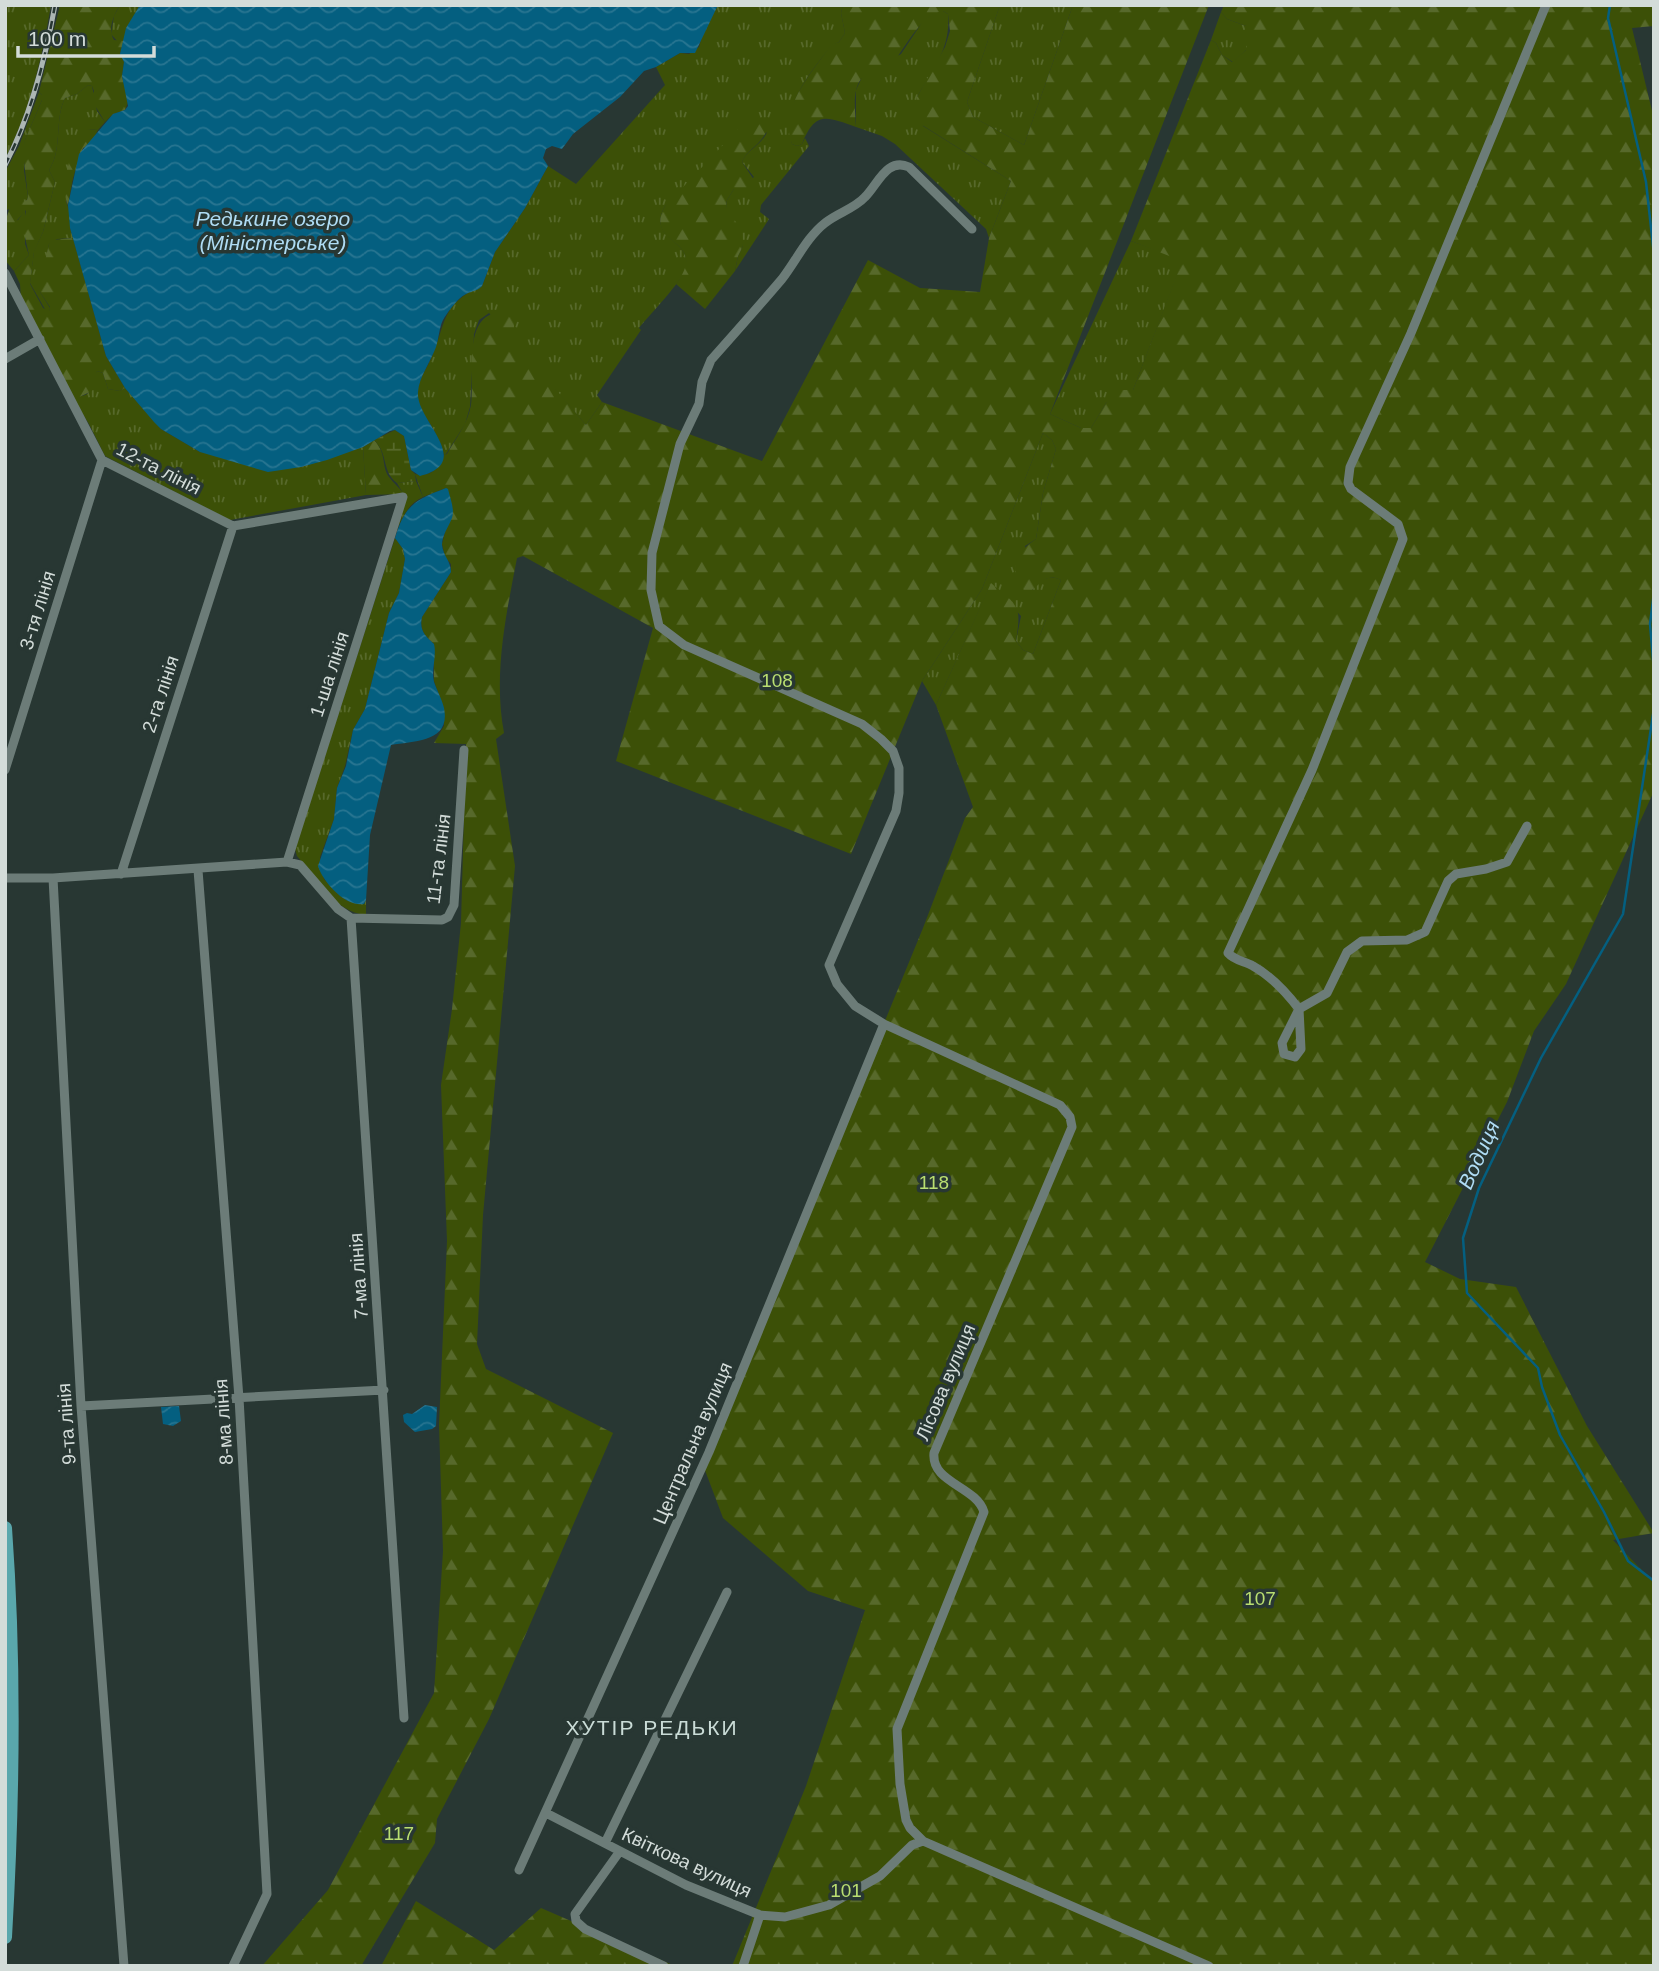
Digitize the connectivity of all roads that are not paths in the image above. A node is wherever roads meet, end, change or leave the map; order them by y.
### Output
1 (1546, 5) edge
2 (972, 229) dead end
3 (5, 273) edge
4 (40, 339) junction
5 (5, 359) edge
6 (102, 460) junction
7 (233, 526) junction
8 (464, 750) dead end
9 (5, 770) edge
10 (1527, 826) dead end
11 (288, 862) junction
12 (198, 870) junction
13 (121, 874) junction
14 (5, 878) edge
15 (53, 878) junction
16 (351, 918) junction
17 (1299, 1009) junction
18 (884, 1024) junction
19 (384, 1390) junction
20 (239, 1398) junction
21 (81, 1406) junction
22 (5, 1528) edge
23 (727, 1592) dead end
24 (404, 1718) dead end
25 (546, 1813) junction
26 (923, 1841) junction
27 (605, 1843) junction
28 (620, 1851) junction
29 (519, 1870) dead end
30 (760, 1915) junction
31 (5, 1937) edge
32 (124, 1966) edge
33 (233, 1966) edge
34 (664, 1966) edge
35 (743, 1966) edge
36 (1209, 1966) edge

1 - 17 street
2 - 18 street
3 - 4 street, 12-та лінія
4 - 5 street
4 - 6 street, 12-та лінія
6 - 7 street, 12-та лінія
6 - 9 street, 3-тя лінія
7 - 11 street, 1-ша лінія
7 - 13 street, 2-га лінія
8 - 16 street, 11-та лінія
10 - 17 street
11 - 12 street
11 - 16 street
12 - 13 street
12 - 20 street, 8-ма лінія
13 - 15 street
14 - 15 street
15 - 21 street, 9-та лінія
16 - 19 street, 7-ма лінія
17 - 17 street
18 - 25 street, Центральна вулиця
18 - 26 street, Лісова вулиця
19 - 20 street
19 - 24 street, 7-ма лінія
20 - 21 street
20 - 33 street, 8-ма лінія
21 - 32 street, 9-та лінія
22 - 31 main road
23 - 27 street
25 - 27 street, Квіткова вулиця
25 - 29 street, Центральна вулиця
26 - 30 street, Квіткова вулиця
26 - 36 street
27 - 28 street, Квіткова вулиця
28 - 30 street, Квіткова вулиця
28 - 34 street
30 - 35 street

